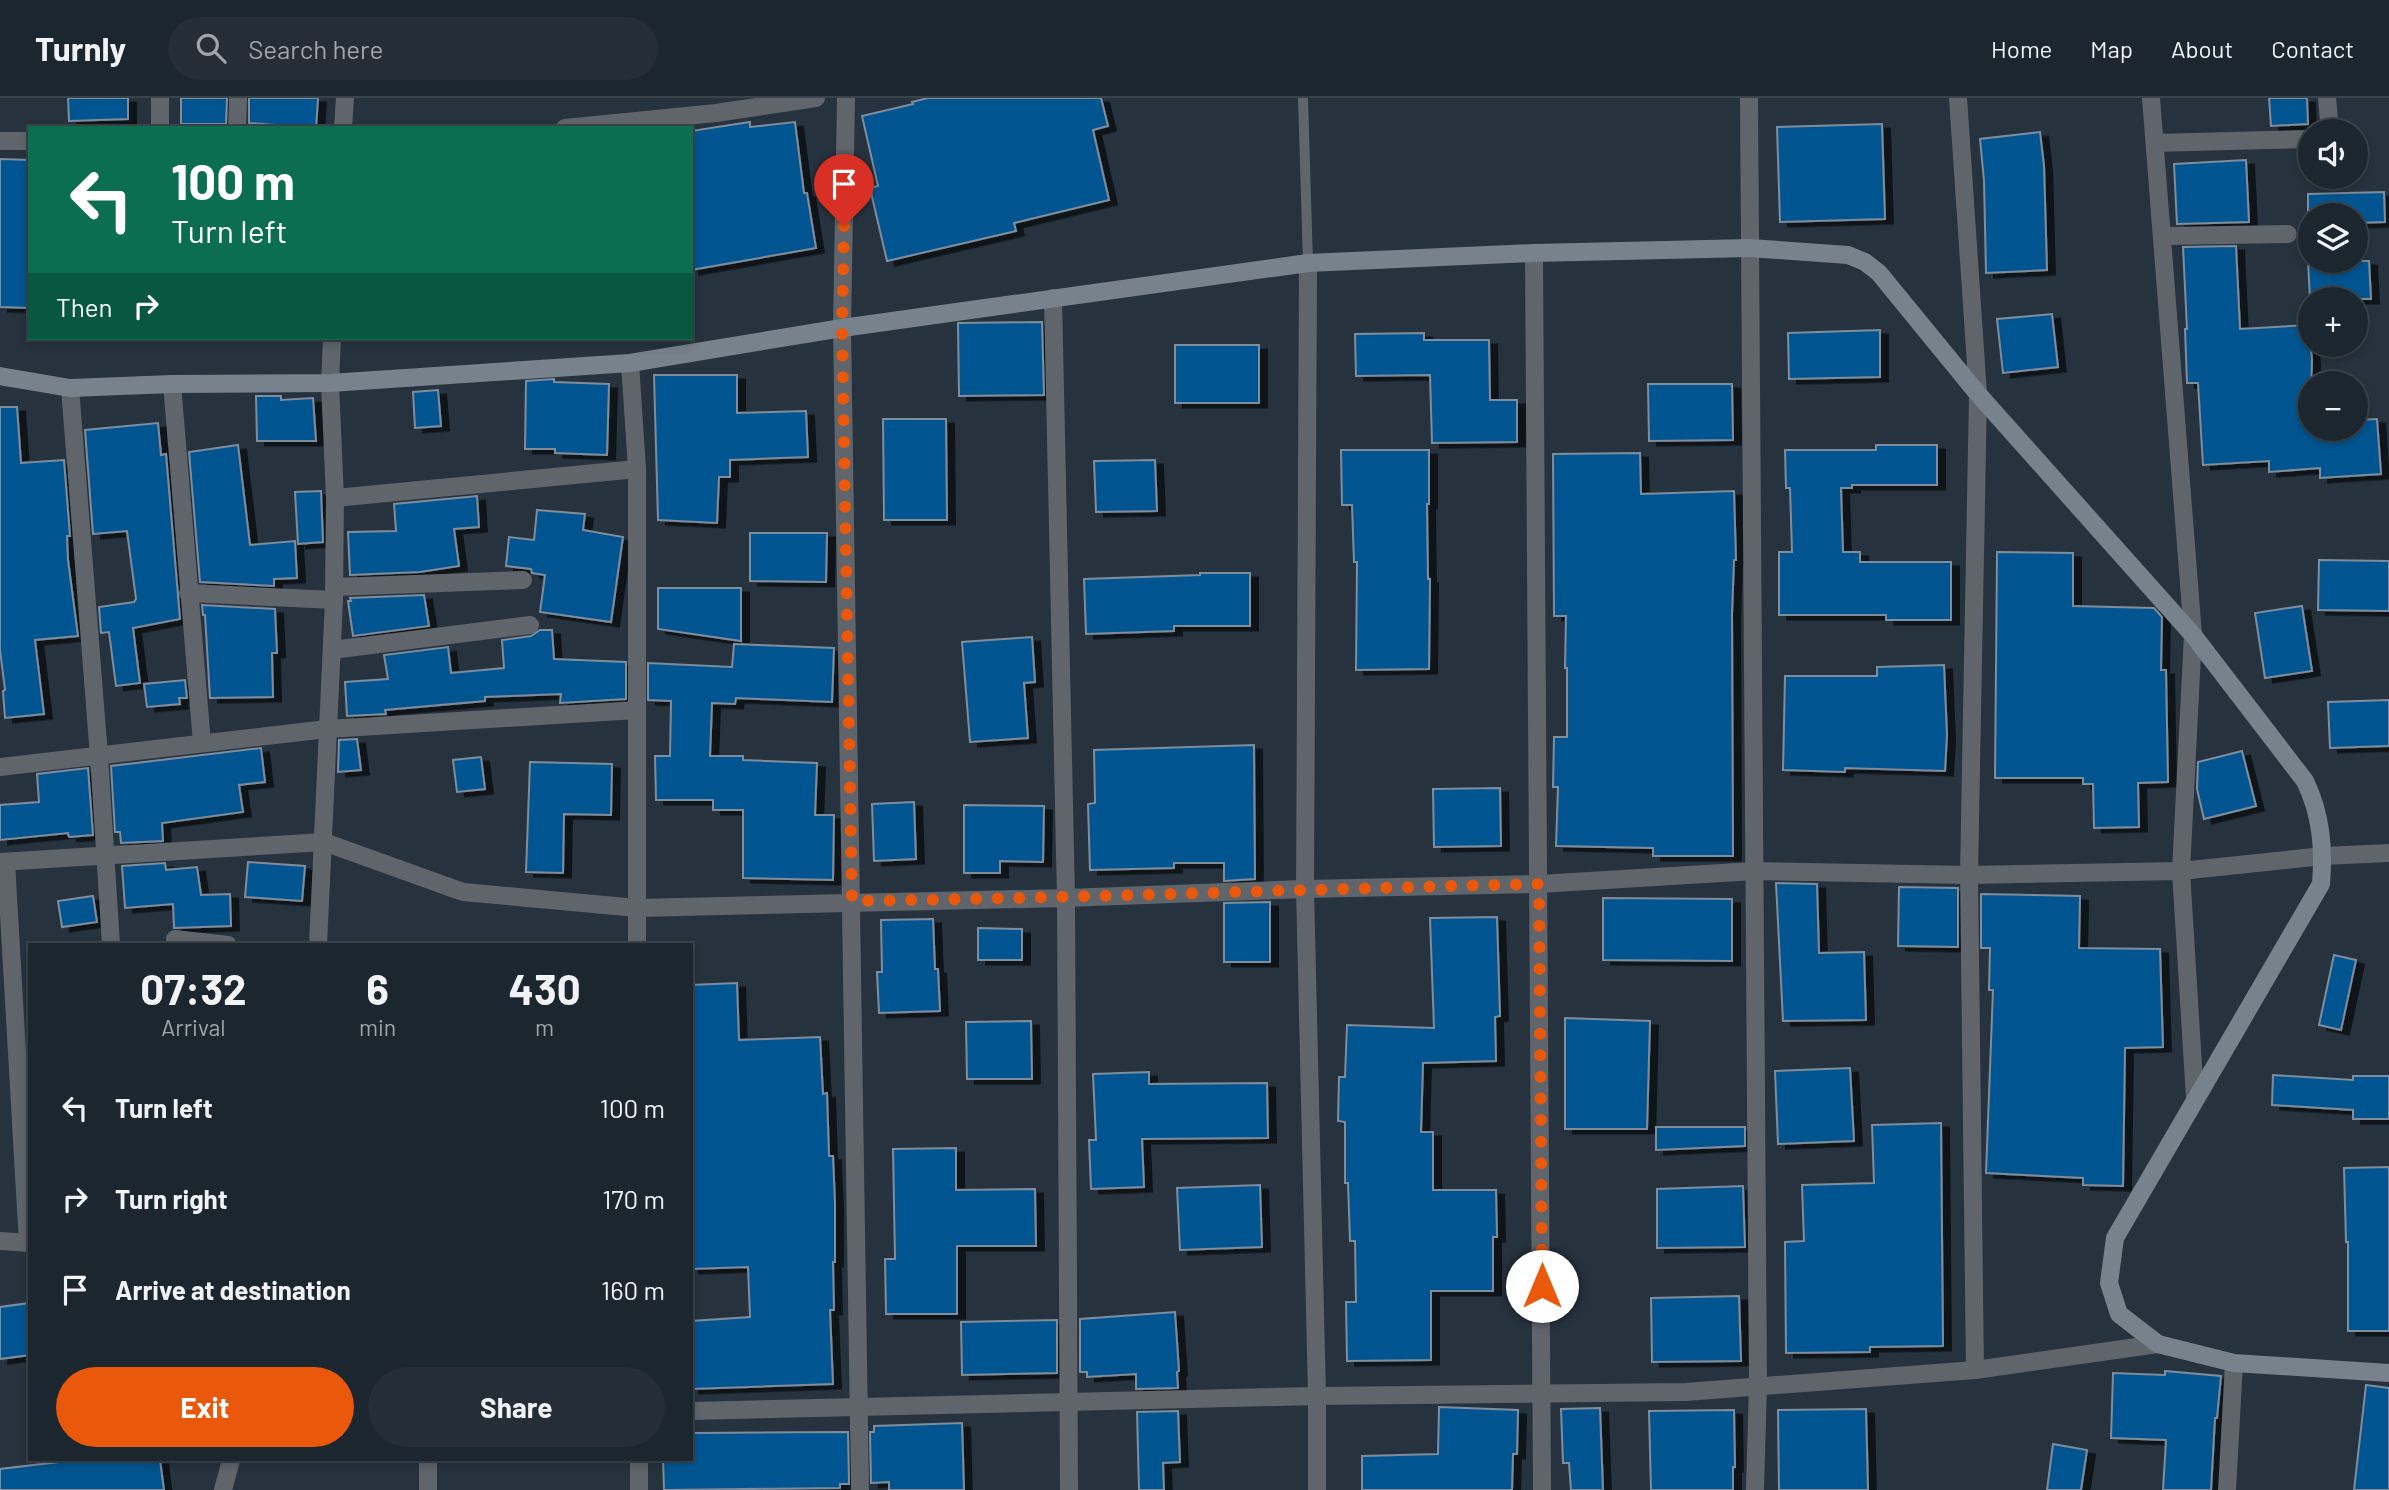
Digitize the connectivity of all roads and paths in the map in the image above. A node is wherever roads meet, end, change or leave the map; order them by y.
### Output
1 (160, 98) edge
2 (238, 98) edge
3 (345, 98) edge
4 (816, 98) edge
5 (846, 98) edge
6 (1303, 98) edge
7 (1749, 98) edge
8 (1958, 98) edge
9 (2151, 98) edge
10 (2328, 98) edge
11 (716, 106) edge
12 (2329, 119) edge
13 (160, 126) edge
14 (237, 126) edge
15 (343, 126) edge
16 (579, 126) edge
17 (2298, 139) edge
18 (0, 141) edge
19 (28, 141) edge
20 (2155, 143) junction
21 (2288, 234) dead end
22 (2163, 236) junction
23 (1750, 248) junction
24 (1534, 253) junction
25 (1308, 263) junction
26 (1053, 298) junction
27 (842, 328) junction
28 (332, 340) edge
29 (630, 363) junction
30 (0, 376) edge
31 (330, 383) junction
32 (172, 384) junction
33 (69, 388) junction
34 (1978, 394) junction
35 (637, 469) junction
36 (335, 498) junction
37 (523, 580) dead end
38 (188, 593) junction
39 (334, 594) junction
40 (530, 625) dead end
41 (2193, 635) junction
42 (332, 650) junction
43 (637, 710) junction
44 (327, 729) junction
45 (202, 743) junction
46 (99, 755) junction
47 (0, 762) edge
48 (324, 842) junction
49 (2389, 853) edge
50 (104, 854) junction
51 (2323, 856) junction
52 (3, 862) edge
53 (1755, 871) junction
54 (2181, 871) junction
55 (1969, 876) junction
56 (1539, 884) junction
57 (1305, 890) junction
58 (1066, 898) junction
59 (852, 901) junction
60 (637, 908) junction
61 (175, 939) dead end
62 (111, 943) edge
63 (210, 943) edge
64 (318, 943) edge
65 (637, 943) edge
66 (2195, 1098) junction
67 (27, 1169) edge
68 (28, 1206) edge
69 (0, 1241) edge
70 (28, 1243) edge
71 (2158, 1344) junction
72 (2234, 1363) junction
73 (1975, 1370) junction
74 (2389, 1373) edge
75 (1758, 1385) junction
76 (1542, 1394) junction
77 (1317, 1396) junction
78 (1068, 1401) junction
79 (860, 1408) junction
80 (693, 1411) edge
81 (231, 1461) edge
82 (428, 1461) edge
83 (639, 1461) edge
84 (223, 1490) edge
85 (428, 1490) edge
86 (639, 1490) edge
87 (860, 1490) edge
88 (1069, 1490) edge
89 (1317, 1490) edge
90 (1542, 1490) edge
91 (1755, 1490) edge
92 (2227, 1490) edge

1 - 13 street
2 - 14 street
3 - 15 street
4 - 11 street
5 - 27 street
6 - 25 lane
7 - 23 street
8 - 34 street
9 - 20 street
10 - 12 street
11 - 16 street
17 - 20 street
18 - 19 street
20 - 22 street
21 - 22 street
22 - 41 street
23 - 24 street
23 - 34 street
23 - 53 street
24 - 25 street
24 - 56 street
25 - 26 street
25 - 57 street
26 - 27 street
26 - 58 street
27 - 29 street
27 - 59 street
28 - 31 street
29 - 31 street
29 - 35 street
30 - 33 street
31 - 32 street
31 - 36 street
32 - 33 street
32 - 38 street
33 - 46 street
34 - 41 street
34 - 55 street
35 - 36 street
35 - 43 street
36 - 39 street
37 - 39 street
38 - 39 street
38 - 45 street
39 - 42 street
40 - 42 street
41 - 51 street
41 - 54 street
42 - 44 street
43 - 44 street
43 - 60 street
44 - 45 street
44 - 48 street
45 - 46 street
46 - 47 street
46 - 50 street
48 - 50 street
48 - 60 street
48 - 64 street
49 - 51 street
50 - 52 street
50 - 62 street
51 - 54 street
51 - 66 street
52 - 67 street
53 - 55 street
53 - 56 street
53 - 75 street
54 - 55 street
54 - 66 street
55 - 73 street
56 - 57 street
56 - 76 street
57 - 58 street
57 - 77 street
58 - 59 street
58 - 78 street
59 - 60 street
59 - 79 street
60 - 65 street
61 - 63 street
66 - 71 street
67 - 68 street
69 - 70 street
71 - 72 street
71 - 73 street
72 - 74 street
72 - 92 street
73 - 75 street
75 - 76 street
75 - 91 street
76 - 77 street
76 - 90 street
77 - 78 street
77 - 89 street
78 - 79 street
78 - 88 street
79 - 80 street
79 - 87 street
81 - 84 street
82 - 85 street
83 - 86 street

